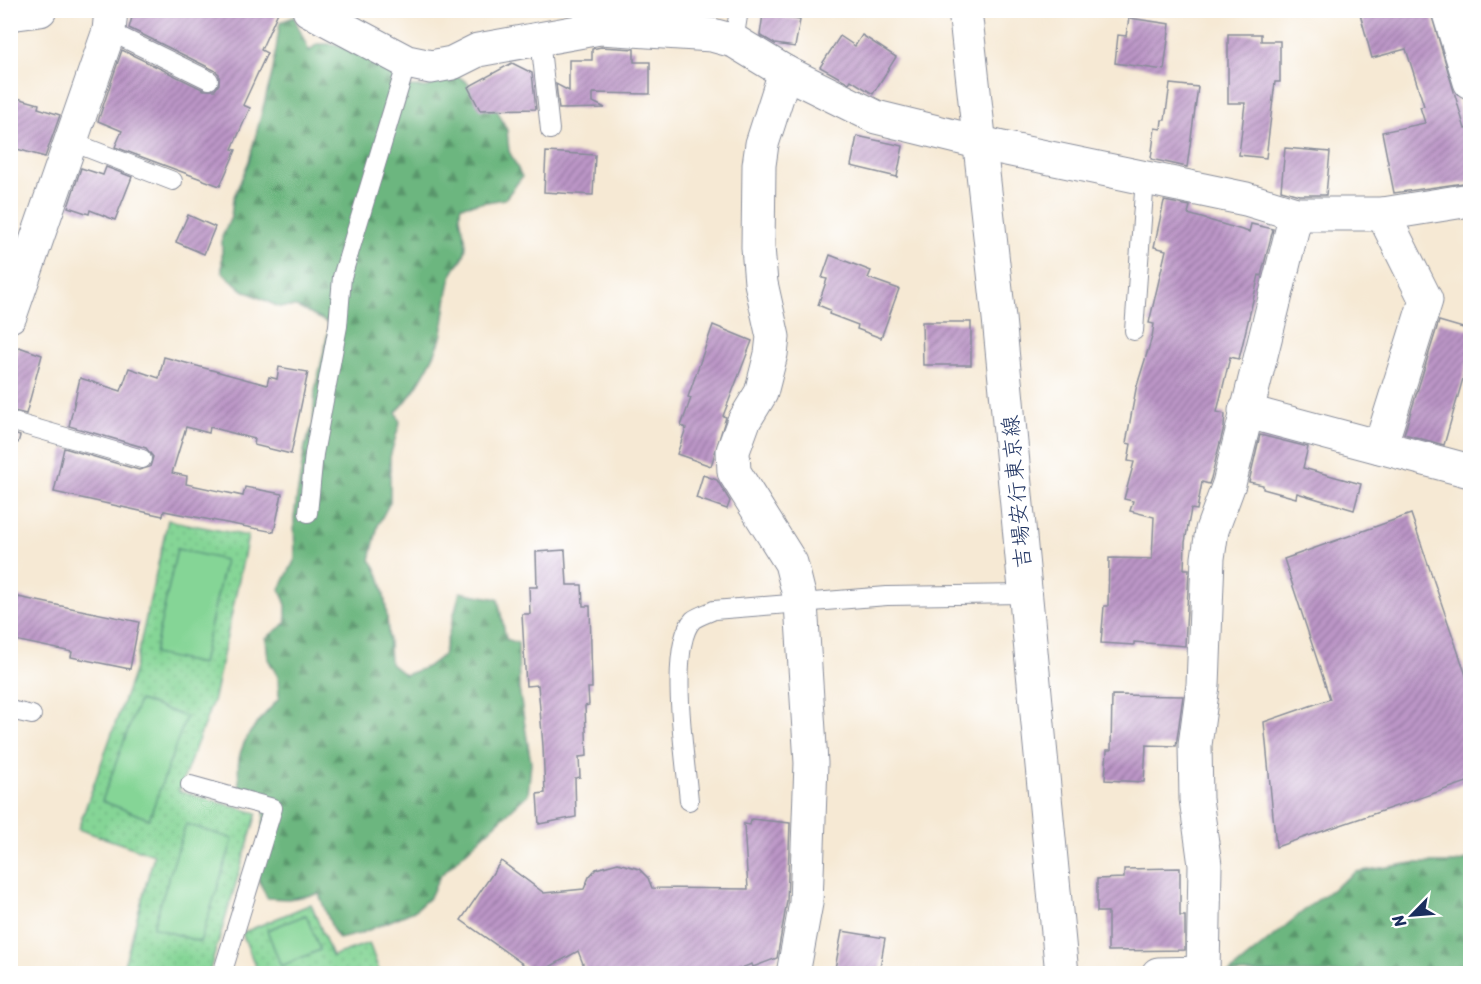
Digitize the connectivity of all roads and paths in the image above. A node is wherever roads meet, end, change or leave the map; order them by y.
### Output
1 (40, 10) edge
2 (309, 10) edge
3 (965, 10) edge
4 (1448, 10) edge
5 (10, 14) edge
6 (600, 19) edge
7 (110, 21) edge
8 (363, 24) edge
9 (737, 26) edge
10 (540, 39) junction
11 (406, 62) junction
12 (785, 72) junction
13 (209, 80) dead end
14 (1470, 82) edge
15 (550, 130) dead end
16 (72, 142) junction
17 (979, 143) junction
18 (1145, 178) junction
19 (173, 181) dead end
20 (1470, 200) edge
21 (1296, 214) junction
22 (1383, 214) junction
23 (10, 316) edge
24 (1134, 331) dead end
25 (1245, 411) junction
26 (10, 421) edge
27 (1380, 447) junction
28 (142, 459) dead end
29 (1470, 471) edge
30 (308, 513) dead end
31 (1026, 594) junction
32 (801, 603) junction
33 (10, 710) edge
34 (32, 716) dead end
35 (190, 785) dead end
36 (689, 801) dead end
37 (222, 974) edge
38 (794, 974) edge
39 (1062, 974) edge
40 (1158, 974) edge

1 - 5 street
2 - 8 street
3 - 17 street, 吉場安行東京線
4 - 14 street
6 - 9 street
6 - 10 street
7 - 13 lane
7 - 16 street
8 - 11 street
9 - 12 street
10 - 11 street
10 - 15 lane
11 - 30 lane
12 - 17 street
12 - 32 street
16 - 19 lane
16 - 23 street
17 - 18 street
17 - 31 street, 吉場安行東京線
18 - 21 street
18 - 24 lane
20 - 22 street
21 - 22 street
21 - 25 street
22 - 27 street
25 - 27 street
25 - 40 street
26 - 28 lane
27 - 29 street
31 - 32 lane
31 - 39 street, 吉場安行東京線
32 - 36 lane
32 - 38 street
33 - 34 lane
35 - 37 lane

